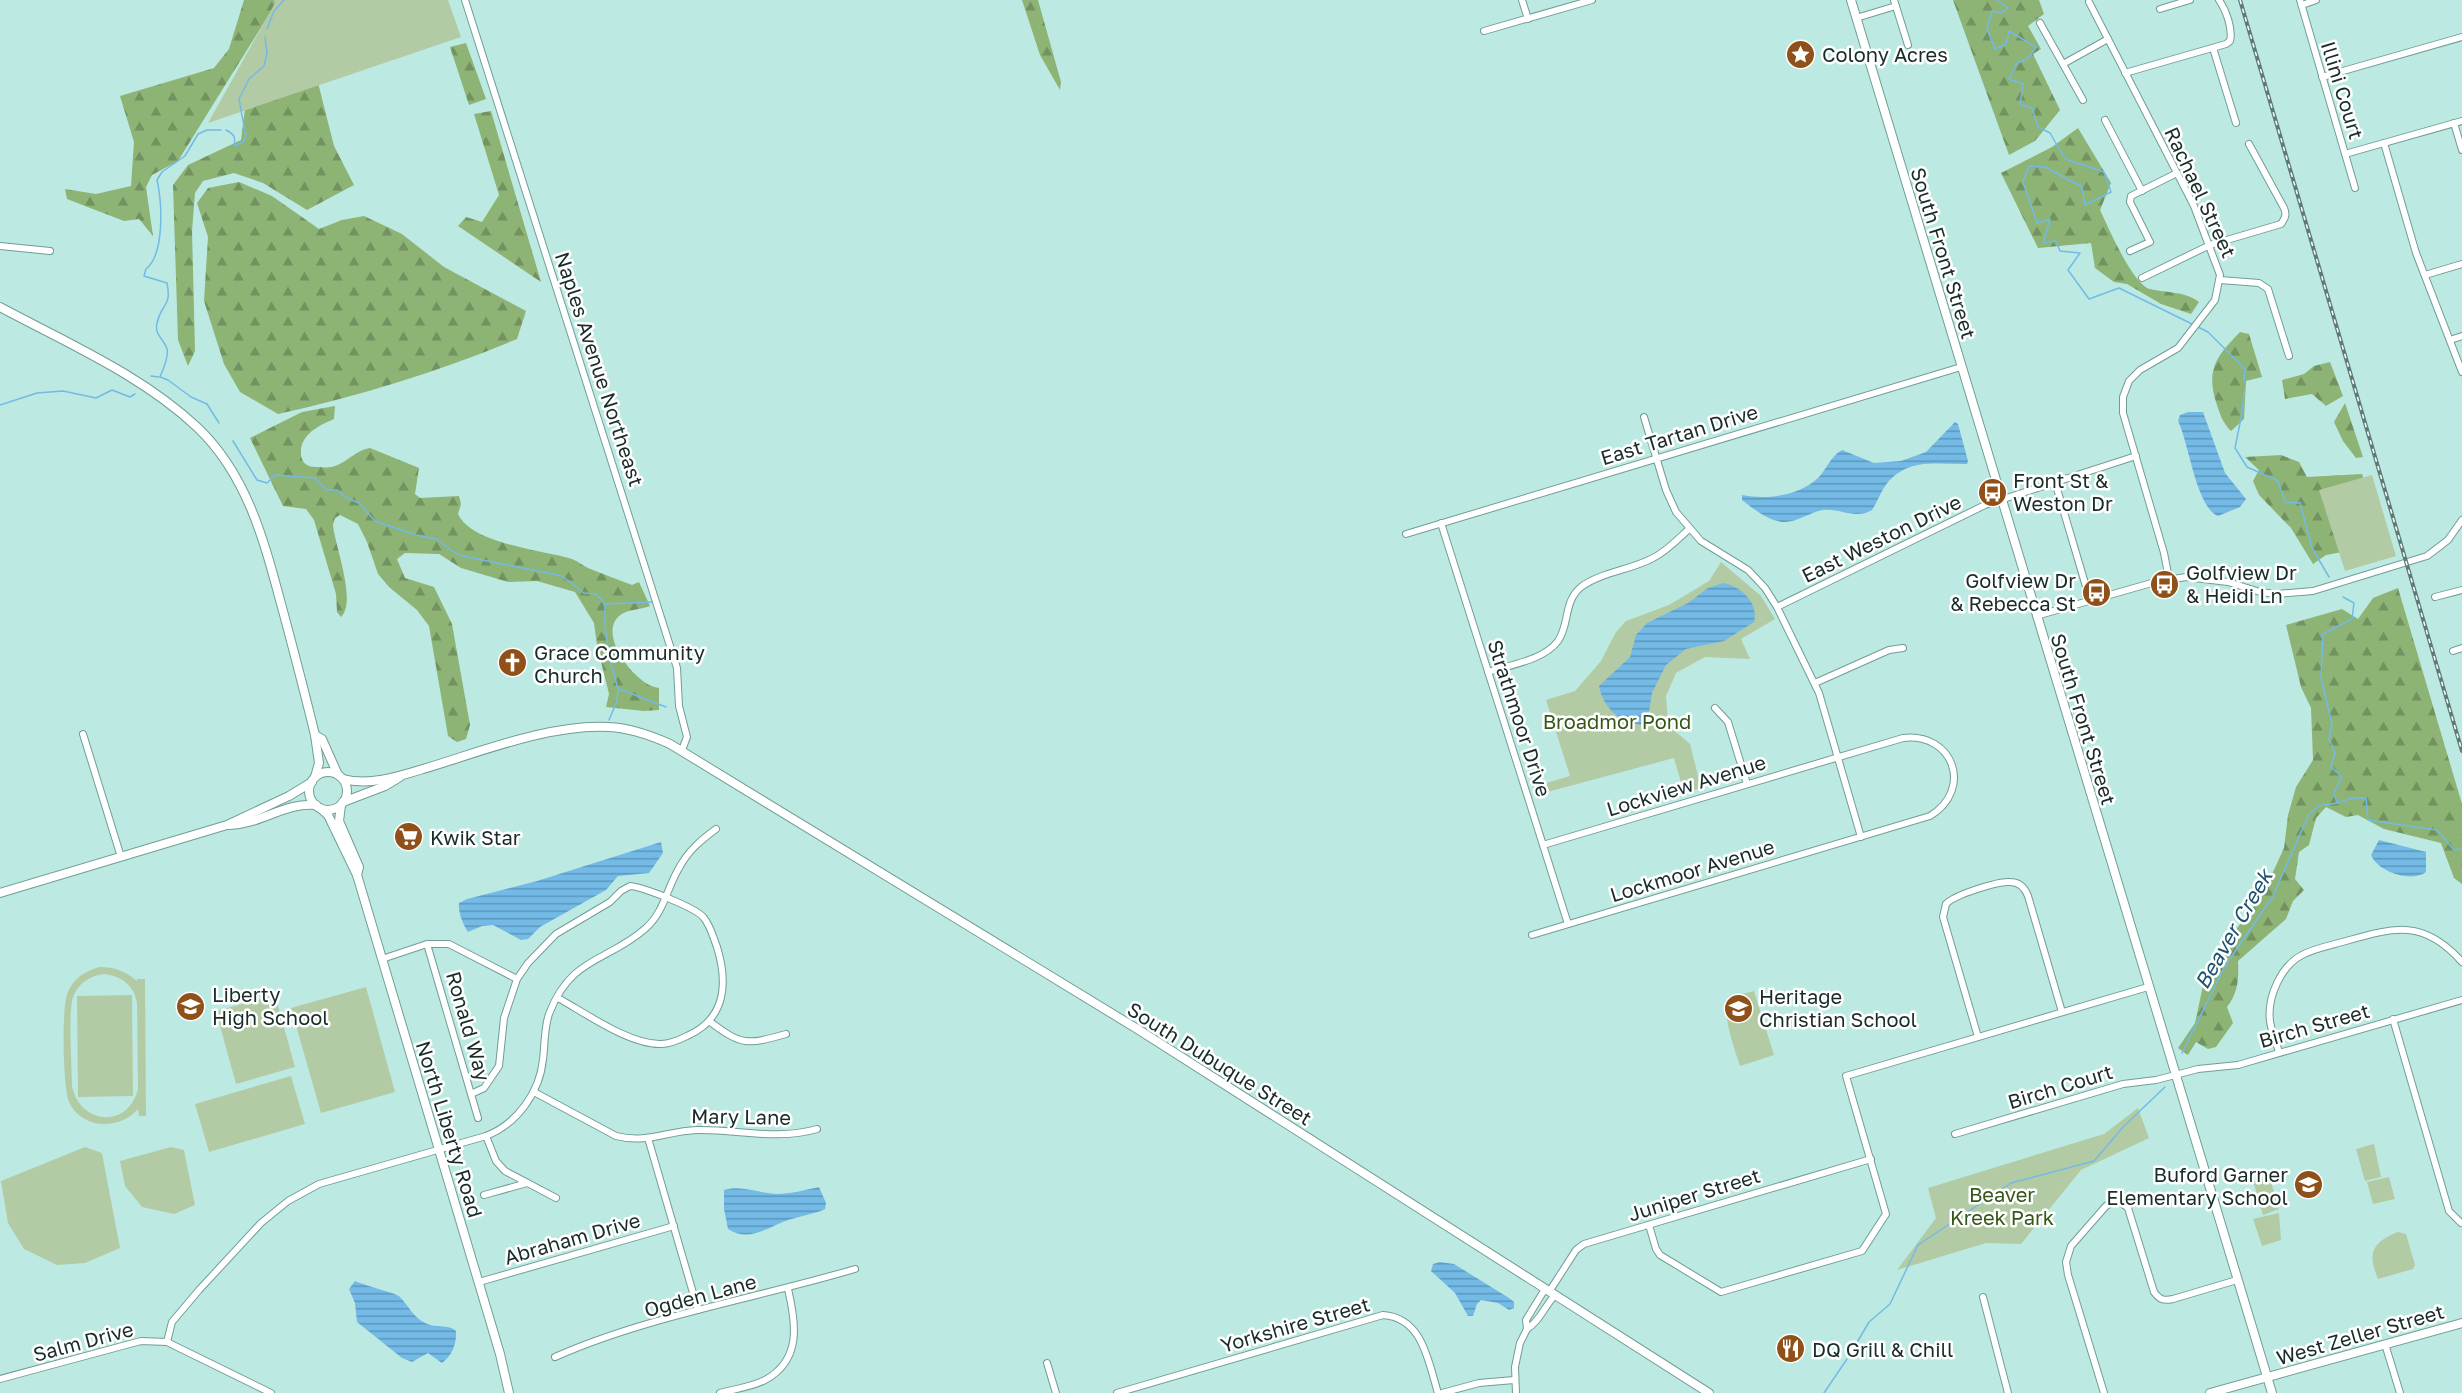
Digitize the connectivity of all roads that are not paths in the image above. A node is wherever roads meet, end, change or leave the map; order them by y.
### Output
1 (465, 0) edge
2 (1522, 0) edge
3 (1592, 0) edge
4 (1851, 0) edge
5 (2190, 0) edge
6 (2219, 0) edge
7 (2316, 0) edge
8 (2089, 2) dead end
9 (2301, 2) edge
10 (1895, 3) edge
11 (2160, 9) dead end
12 (1856, 18) junction
13 (1528, 19) junction
14 (2040, 23) dead end
15 (1484, 32) dead end
16 (2462, 37) edge
17 (2108, 39) junction
18 (1908, 45) dead end
19 (2213, 48) junction
20 (2062, 64) junction
21 (2125, 72) junction
22 (2322, 77) junction
23 (2083, 100) dead end
24 (2105, 120) dead end
25 (2462, 121) edge
26 (2236, 123) dead end
27 (2454, 123) junction
28 (2384, 143) junction
29 (2249, 144) dead end
30 (2462, 150) edge
31 (2345, 154) junction
32 (2177, 173) junction
33 (2355, 188) dead end
34 (2142, 191) junction
35 (2210, 245) junction
36 (0, 246) edge
37 (50, 251) dead end
38 (2130, 251) dead end
39 (2462, 264) edge
40 (2425, 275) junction
41 (2142, 278) dead end
42 (2220, 280) junction
43 (0, 307) edge
44 (2462, 336) edge
45 (2450, 340) junction
46 (2289, 356) dead end
47 (1961, 367) junction
48 (2462, 372) edge
49 (1644, 417) dead end
50 (2136, 456) junction
51 (1656, 458) junction
52 (2055, 482) junction
53 (2001, 500) junction
54 (2462, 520) edge
55 (1441, 523) junction
56 (1689, 529) junction
57 (1406, 534) dead end
58 (2169, 579) junction
59 (2462, 590) edge
60 (2435, 597) dead end
61 (2090, 600) junction
62 (1777, 607) junction
63 (2036, 616) junction
64 (1903, 648) dead end
65 (2462, 648) edge
66 (2453, 651) dead end
67 (1488, 672) junction
68 (1815, 683) junction
69 (1715, 708) dead end
70 (83, 734) dead end
71 (315, 735) junction
72 (682, 750) junction
73 (1838, 757) junction
74 (403, 775) junction
75 (340, 777) junction
76 (314, 779) junction
77 (1747, 784) junction
78 (342, 803) junction
79 (318, 807) junction
80 (227, 825) junction
81 (716, 829) dead end
82 (1861, 837) junction
83 (1543, 845) junction
84 (121, 857) junction
85 (357, 875) junction
86 (0, 893) edge
87 (666, 899) junction
88 (1568, 924) junction
89 (1532, 935) dead end
90 (427, 944) junction
91 (382, 959) junction
92 (2462, 962) edge
93 (517, 979) junction
94 (2148, 987) junction
95 (558, 998) junction
96 (2462, 1000) edge
97 (2062, 1012) junction
98 (2393, 1019) junction
99 (709, 1021) junction
100 (786, 1034) dead end
101 (1978, 1037) junction
102 (2279, 1052) junction
103 (2175, 1075) junction
104 (534, 1092) junction
105 (471, 1094) junction
106 (478, 1118) dead end
107 (817, 1130) dead end
108 (1955, 1134) dead end
109 (486, 1136) junction
110 (648, 1138) junction
111 (438, 1149) junction
112 (1871, 1159) junction
113 (528, 1183) junction
114 (484, 1196) dead end
115 (556, 1198) dead end
116 (2461, 1223) edge
117 (1649, 1225) junction
118 (674, 1226) junction
119 (855, 1269) dead end
120 (2237, 1280) junction
121 (479, 1282) junction
122 (788, 1289) junction
123 (1550, 1292) junction
124 (1983, 1297) dead end
125 (698, 1310) junction
126 (2462, 1323) edge
127 (1527, 1329) junction
128 (167, 1342) junction
129 (2385, 1344) junction
130 (555, 1358) dead end
131 (1047, 1363) dead end
132 (2267, 1377) junction
133 (0, 1379) edge
134 (1514, 1380) junction
135 (271, 1393) edge
136 (509, 1393) edge
137 (720, 1393) edge
138 (1056, 1393) edge
139 (1117, 1393) edge
140 (1440, 1393) edge
141 (1516, 1393) edge
142 (1708, 1393) edge
143 (2008, 1393) edge
144 (2104, 1393) edge
145 (2210, 1393) edge
146 (2272, 1393) edge
147 (2400, 1393) edge

1 - 72 street, Naples Avenue Northeast
2 - 13 street
3 - 13 street
4 - 12 main road, South Front Street
5 - 11 street
6 - 19 street
7 - 9 street
8 - 17 street, Rachael Street
9 - 22 street, Illini Court
10 - 12 street
10 - 18 street
12 - 47 main road, South Front Street
13 - 15 street
14 - 20 street
16 - 22 street
17 - 20 street
17 - 21 street, Rachael Street
19 - 21 street
19 - 26 street
20 - 23 street
21 - 32 street, Rachael Street
22 - 31 street, Illini Court
24 - 34 street
25 - 27 street
27 - 28 street
27 - 30 street
28 - 31 street
28 - 40 street
29 - 35 street
31 - 33 street, Illini Court
32 - 34 street
32 - 35 street, Rachael Street
34 - 38 street
35 - 41 street
35 - 42 street, Rachael Street
36 - 37 street
39 - 40 street
40 - 45 street
42 - 46 street
42 - 50 street, Rachael Street
43 - 71 main road
44 - 45 street
45 - 48 street
47 - 51 street, East Tartan Drive
47 - 53 main road, South Front Street
49 - 51 street
50 - 52 street, East Weston Drive
50 - 58 street, Rachael Street
51 - 55 street, East Tartan Drive
51 - 56 street
52 - 53 street, East Weston Drive
52 - 61 street
53 - 62 street, East Weston Drive
53 - 63 main road, South Front Street
54 - 58 street
55 - 57 street, East Tartan Drive
55 - 67 street, Strathmoor Drive
56 - 62 street
56 - 67 street
58 - 61 street
59 - 60 street
61 - 63 street
62 - 68 street
63 - 94 main road, South Front Street
64 - 68 street
65 - 66 street
67 - 83 street, Strathmoor Drive
68 - 73 street
69 - 77 street
70 - 84 street
71 - 75 main road
71 - 76 main road
72 - 74 main road, South Dubuque Street
72 - 123 main road, South Dubuque Street
73 - 77 street, Lockview Avenue
73 - 82 street
73 - 82 street, Lockview Avenue
74 - 75 main road
74 - 78 main road
75 - 76 main road
75 - 78 main road
76 - 79 main road
76 - 80 main road
77 - 83 street, Lockview Avenue
78 - 79 main road
78 - 85 main road, North Liberty Road
79 - 80 main road
79 - 85 main road, North Liberty Road
80 - 84 main road
81 - 87 street
82 - 88 street, Lockmoor Avenue
83 - 88 street, Strathmoor Drive
84 - 86 main road
85 - 91 main road, North Liberty Road
87 - 93 street
87 - 95 street
87 - 99 street
88 - 89 street, Lockmoor Avenue
90 - 91 street
90 - 93 street
90 - 105 street, Ronald Way
91 - 111 main road, North Liberty Road
92 - 102 street
93 - 105 street
94 - 97 street
94 - 103 main road, South Front Street
95 - 99 street
95 - 104 street
96 - 98 street, Birch Street
97 - 101 street
97 - 101 street
98 - 102 street, Birch Street
98 - 116 street
99 - 100 street
101 - 112 street
102 - 103 street, Birch Street
103 - 108 street, Birch Court
103 - 120 main road, South Front Street
104 - 109 street
104 - 110 street, Mary Lane
105 - 106 street, Ronald Way
107 - 110 street, Mary Lane
109 - 111 street
109 - 113 street
110 - 118 street
111 - 121 main road, North Liberty Road
111 - 128 street
112 - 117 street, Juniper Street
112 - 117 street
113 - 114 street
113 - 115 street
117 - 123 street, Juniper Street
118 - 121 street, Abraham Drive
118 - 125 street
119 - 122 street, Ogden Lane
120 - 132 main road, South Front Street
120 - 144 street
121 - 136 main road, North Liberty Road
122 - 125 street, Ogden Lane
122 - 137 street
123 - 127 street
123 - 127 street
123 - 142 main road, South Dubuque Street
124 - 143 street
125 - 130 street, Ogden Lane
126 - 129 main road, West Zeller Street
127 - 134 street
128 - 133 street, Salm Drive
128 - 135 street, Salm Drive
129 - 132 main road, West Zeller Street
129 - 147 street
131 - 138 street
132 - 145 main road, West Zeller Street
132 - 146 main road, South Front Street
134 - 140 street
134 - 141 street
139 - 140 street, Yorkshire Street

